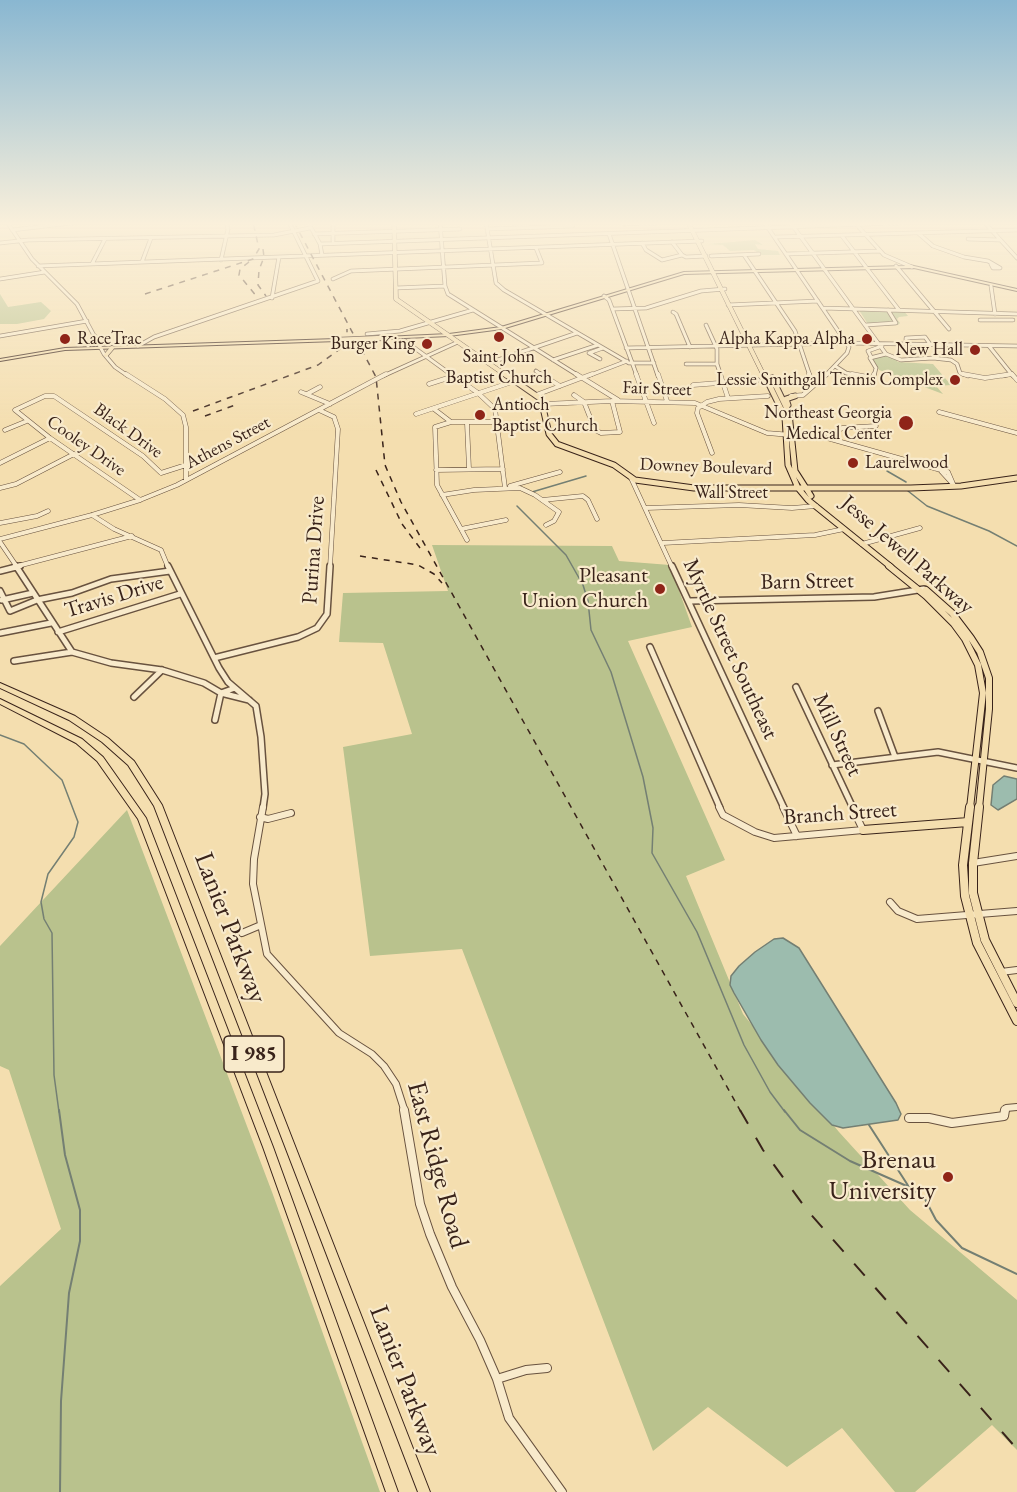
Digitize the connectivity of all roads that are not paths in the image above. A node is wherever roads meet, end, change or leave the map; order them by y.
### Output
1 (65, 292) edge
2 (273, 292) edge
3 (290, 292) edge
4 (397, 292) edge
5 (447, 292) edge
6 (507, 292) edge
7 (618, 292) edge
8 (628, 292) edge
9 (699, 292) edge
10 (724, 292) edge
11 (769, 292) edge
12 (812, 292) edge
13 (841, 292) edge
14 (885, 292) edge
15 (917, 292) edge
16 (992, 292) edge
17 (604, 296) junction
18 (272, 298) junction
19 (818, 301) junction
20 (776, 303) junction
21 (730, 304) junction
22 (635, 308) junction
23 (823, 308) junction
24 (613, 309) junction
25 (854, 309) junction
26 (473, 310) junction
27 (888, 310) junction
28 (899, 310) junction
29 (933, 311) junction
30 (673, 312) dead end
31 (995, 314) junction
32 (1007, 314) junction
33 (1017, 314) edge
34 (546, 315) junction
35 (980, 320) dead end
36 (1013, 320) junction
37 (88, 322) junction
38 (429, 323) junction
39 (1017, 324) edge
40 (706, 325) dead end
41 (866, 325) junction
42 (501, 326) junction
43 (949, 329) dead end
44 (578, 333) junction
45 (367, 334) dead end
46 (447, 334) junction
47 (462, 334) junction
48 (0, 336) edge
49 (95, 336) junction
50 (405, 340) dead end
51 (459, 343) junction
52 (800, 343) junction
53 (847, 343) junction
54 (906, 344) junction
55 (140, 345) junction
56 (598, 345) junction
57 (751, 345) junction
58 (881, 345) junction
59 (88, 346) junction
60 (100, 346) junction
61 (690, 346) junction
62 (716, 346) junction
63 (929, 346) junction
64 (989, 346) junction
65 (1017, 346) edge
66 (112, 348) junction
67 (533, 348) junction
68 (603, 348) junction
69 (626, 348) junction
70 (649, 348) junction
71 (886, 354) junction
72 (106, 355) junction
73 (425, 355) junction
74 (871, 357) junction
75 (933, 357) joint
76 (0, 358) edge
77 (600, 359) dead end
78 (553, 360) junction
79 (630, 362) junction
80 (489, 363) junction
81 (654, 363) junction
82 (686, 364) dead end
83 (717, 364) junction
84 (835, 366) junction
85 (537, 371) dead end
86 (1012, 374) junction
87 (454, 376) junction
88 (581, 378) junction
89 (813, 379) junction
90 (821, 379) junction
91 (758, 380) dead end
92 (1017, 380) edge
93 (515, 381) junction
94 (722, 382) junction
95 (429, 384) dead end
96 (693, 385) dead end
97 (813, 385) junction
98 (320, 387) dead end
99 (560, 387) junction
100 (301, 392) dead end
101 (478, 393) junction
102 (307, 394) junction
103 (536, 395) junction
104 (574, 395) dead end
105 (768, 396) dead end
106 (779, 396) junction
107 (795, 396) junction
108 (57, 398) joint
109 (728, 398) junction
110 (612, 401) junction
111 (619, 401) junction
112 (646, 401) junction
113 (667, 401) junction
114 (584, 402) junction
115 (330, 404) junction
116 (544, 404) junction
117 (702, 405) junction
118 (435, 409) junction
119 (319, 410) junction
120 (939, 412) dead end
121 (789, 413) junction
122 (416, 414) dead end
123 (27, 421) junction
124 (451, 422) junction
125 (498, 422) junction
126 (467, 423) junction
127 (654, 423) dead end
128 (876, 426) dead end
129 (5, 430) dead end
130 (1017, 433) edge
131 (789, 435) junction
132 (50, 438) junction
133 (827, 438) junction
134 (712, 453) dead end
135 (74, 454) junction
136 (0, 463) edge
137 (186, 465) junction
138 (503, 468) junction
139 (470, 469) junction
140 (436, 470) junction
141 (940, 470) junction
142 (560, 472) dead end
143 (1014, 477) edge
144 (631, 478) junction
145 (186, 480) junction
146 (953, 484) junction
147 (800, 486) junction
148 (0, 488) edge
149 (505, 488) junction
150 (824, 488) junction
151 (442, 495) junction
152 (813, 498) junction
153 (140, 500) junction
154 (542, 500) junction
155 (816, 506) junction
156 (646, 508) junction
157 (48, 511) dead end
158 (92, 515) junction
159 (597, 519) dead end
160 (506, 520) dead end
161 (0, 523) edge
162 (546, 525) dead end
163 (920, 528) dead end
164 (460, 529) junction
165 (844, 529) junction
166 (134, 536) junction
167 (0, 540) edge
168 (467, 540) dead end
169 (663, 543) junction
170 (865, 543) junction
171 (16, 568) junction
172 (0, 571) edge
173 (170, 571) junction
174 (922, 589) junction
175 (0, 591) edge
176 (33, 593) junction
177 (180, 594) junction
178 (2, 600) edge
179 (37, 600) junction
180 (690, 601) junction
181 (51, 623) junction
182 (58, 632) junction
183 (0, 633) edge
184 (650, 647) dead end
185 (72, 652) junction
186 (214, 658) junction
187 (14, 661) dead end
188 (162, 670) junction
189 (0, 685) edge
190 (796, 687) dead end
191 (236, 688) junction
192 (221, 693) junction
193 (134, 697) dead end
194 (0, 701) edge
195 (251, 701) junction
196 (878, 711) dead end
197 (215, 720) dead end
198 (895, 757) junction
199 (975, 758) junction
200 (984, 760) junction
201 (832, 765) junction
202 (1017, 768) edge
203 (291, 813) dead end
204 (260, 817) junction
205 (968, 822) junction
206 (862, 830) junction
207 (797, 836) junction
208 (1017, 856) edge
209 (973, 863) junction
210 (890, 902) dead end
211 (1017, 911) edge
212 (973, 915) junction
213 (261, 925) junction
214 (242, 933) dead end
215 (1017, 970) edge
216 (1001, 972) junction
217 (1017, 1003) edge
218 (1017, 1022) edge
219 (1017, 1107) edge
220 (909, 1118) dead end
221 (547, 1368) dead end
222 (497, 1379) junction
223 (392, 1492) edge
224 (424, 1492) edge
225 (562, 1492) edge

1 - 37 street
2 - 18 street
3 - 18 street
4 - 38 main road
5 - 26 street
6 - 34 street
7 - 17 highway
8 - 22 street
9 - 22 street
10 - 21 main road
11 - 20 street
12 - 19 street
13 - 25 street
14 - 28 street
15 - 29 street
16 - 31 street
17 - 24 street
17 - 34 highway
18 - 55 street
19 - 20 street
19 - 23 street
20 - 21 street
20 - 52 street
21 - 57 main road
22 - 24 street
22 - 70 street
23 - 25 street
23 - 53 street
24 - 69 street
25 - 27 street
25 - 41 street
26 - 38 street
26 - 42 street
27 - 28 street
27 - 41 street
28 - 29 street
29 - 31 street
29 - 43 street
30 - 61 street
31 - 32 street
32 - 33 street
32 - 36 street
34 - 42 highway
34 - 44 street
35 - 36 street
36 - 39 street
37 - 48 street
37 - 49 street
38 - 45 street
38 - 46 main road
40 - 62 street
41 - 58 street
42 - 46 highway
42 - 47 highway
42 - 67 street
44 - 56 street
44 - 67 street
46 - 47 highway
46 - 51 main road
46 - 55 highway, bridge
47 - 51 highway
49 - 59 street
49 - 60 street
50 - 73 street
51 - 73 street, Athens Street
51 - 80 main road
52 - 53 street
52 - 57 street
52 - 89 street
53 - 58 street
53 - 84 street
54 - 58 street
54 - 63 street
54 - 63 street
55 - 60 highway
55 - 66 highway
56 - 68 street
56 - 78 street
57 - 62 street
57 - 106 main road
58 - 71 street
58 - 74 street
59 - 60 highway
59 - 76 highway
60 - 66 highway
60 - 72 street
60 - 76 highway
61 - 62 street
61 - 70 street
62 - 83 street
63 - 64 street
64 - 65 street
64 - 86 street
66 - 72 main road
67 - 78 street
67 - 80 street
68 - 77 street
68 - 79 street
69 - 70 street
69 - 79 street
70 - 81 street
71 - 74 street
71 - 75 street
72 - 137 street
73 - 87 street
73 - 115 street, Athens Street
74 - 84 street
75 - 86 street
78 - 88 street
79 - 81 street
79 - 88 street
79 - 112 street
80 - 93 main road
81 - 113 street
82 - 83 street
83 - 94 street
84 - 90 street
85 - 99 street
86 - 92 street
87 - 95 street
87 - 101 street
88 - 99 street
88 - 111 street
89 - 90 street
89 - 97 street
90 - 97 street
91 - 94 street
93 - 101 street
93 - 103 main road
94 - 96 street
94 - 109 street
97 - 107 street
98 - 102 street
99 - 103 street
100 - 102 street
101 - 118 street
101 - 125 street
102 - 115 street
103 - 116 main road
104 - 114 street
105 - 109 street, Fair Street
106 - 107 street
106 - 121 main road
106 - 131 main road
107 - 121 main road
108 - 123 street, Cooley Drive
108 - 137 street, Black Drive
109 - 117 street, Fair Street
110 - 111 street, Fair Street
110 - 114 street, Fair Street
110 - 114 street
111 - 112 street, Fair Street
112 - 113 street, Fair Street
112 - 127 street
113 - 117 street, Fair Street
114 - 116 street, Fair Street
115 - 119 street, Athens Street
116 - 144 main road
117 - 131 street
117 - 134 street
118 - 122 street
118 - 124 street
119 - 145 street, Athens Street
119 - 186 street, Purina Drive
120 - 130 street
121 - 131 main road
123 - 129 street
123 - 132 street, Cooley Drive
124 - 126 street
124 - 140 street
125 - 126 street
125 - 138 street
126 - 139 street
128 - 133 street
131 - 133 street
131 - 147 main road
132 - 135 street, Cooley Drive
132 - 136 street
133 - 141 street
135 - 148 street
135 - 153 street, Cooley Drive
137 - 145 street
138 - 139 street
138 - 149 street
139 - 140 street
140 - 151 street
141 - 146 street
141 - 146 street
142 - 149 street
143 - 146 main road, Downey Boulevard
144 - 147 main road, Downey Boulevard
144 - 156 street, Myrtle Street Southeast
145 - 153 street, Athens Street
146 - 147 main road, Downey Boulevard
146 - 150 main road, Downey Boulevard
147 - 150 main road, Downey Boulevard
147 - 152 main road, Jesse Jewell Parkway
147 - 155 main road, Jesse Jewell Parkway
149 - 151 street
149 - 154 street
150 - 152 main road
151 - 164 street
152 - 170 main road, Jesse Jewell Parkway
153 - 158 street, Athens Street
154 - 159 street
154 - 162 street
155 - 156 street, Wall Street
155 - 165 main road, Jesse Jewell Parkway
156 - 169 street, Myrtle Street Southeast
157 - 161 street
158 - 166 street
158 - 167 street, Athens Street
160 - 164 street
163 - 170 street
164 - 168 street
165 - 169 street
165 - 170 main road, Jesse Jewell Parkway
166 - 171 street
166 - 173 street
167 - 171 street
169 - 180 street, Myrtle Street Southeast
170 - 174 main road, Jesse Jewell Parkway
171 - 172 street
171 - 176 street
173 - 177 street
173 - 179 street
174 - 180 street, Barn Street
174 - 199 main road, Jesse Jewell Parkway
174 - 200 main road, Jesse Jewell Parkway
175 - 178 street
176 - 178 street
176 - 179 street
177 - 182 street, Travis Drive
177 - 186 street
178 - 179 street
179 - 181 street
180 - 207 street, Myrtle Street Southeast
181 - 182 street
181 - 183 street
182 - 185 street
184 - 207 street, Branch Street
185 - 187 street
185 - 188 street
186 - 191 street
188 - 192 street
188 - 193 street
189 - 224 highway, Lanier Parkway / I 985
190 - 201 street, Mill Street
191 - 192 street
191 - 195 street
192 - 195 street
192 - 197 street
194 - 223 highway, Lanier Parkway / I 985
195 - 204 street, East Ridge Road
196 - 198 street
198 - 199 street
198 - 201 street
199 - 200 street
199 - 205 main road, Jesse Jewell Parkway
200 - 202 street
200 - 209 main road, Jesse Jewell Parkway
201 - 206 street, Mill Street
203 - 204 street
204 - 213 street, East Ridge Road
205 - 206 main road, Branch Street
205 - 212 main road, Jesse Jewell Parkway
206 - 207 street, Branch Street
208 - 209 street
209 - 212 main road, Jesse Jewell Parkway
210 - 212 street
211 - 212 street
212 - 216 main road
212 - 218 main road
213 - 214 street
213 - 222 street, East Ridge Road
215 - 216 street
216 - 217 main road
219 - 220 street
221 - 222 street
222 - 225 street, East Ridge Road

